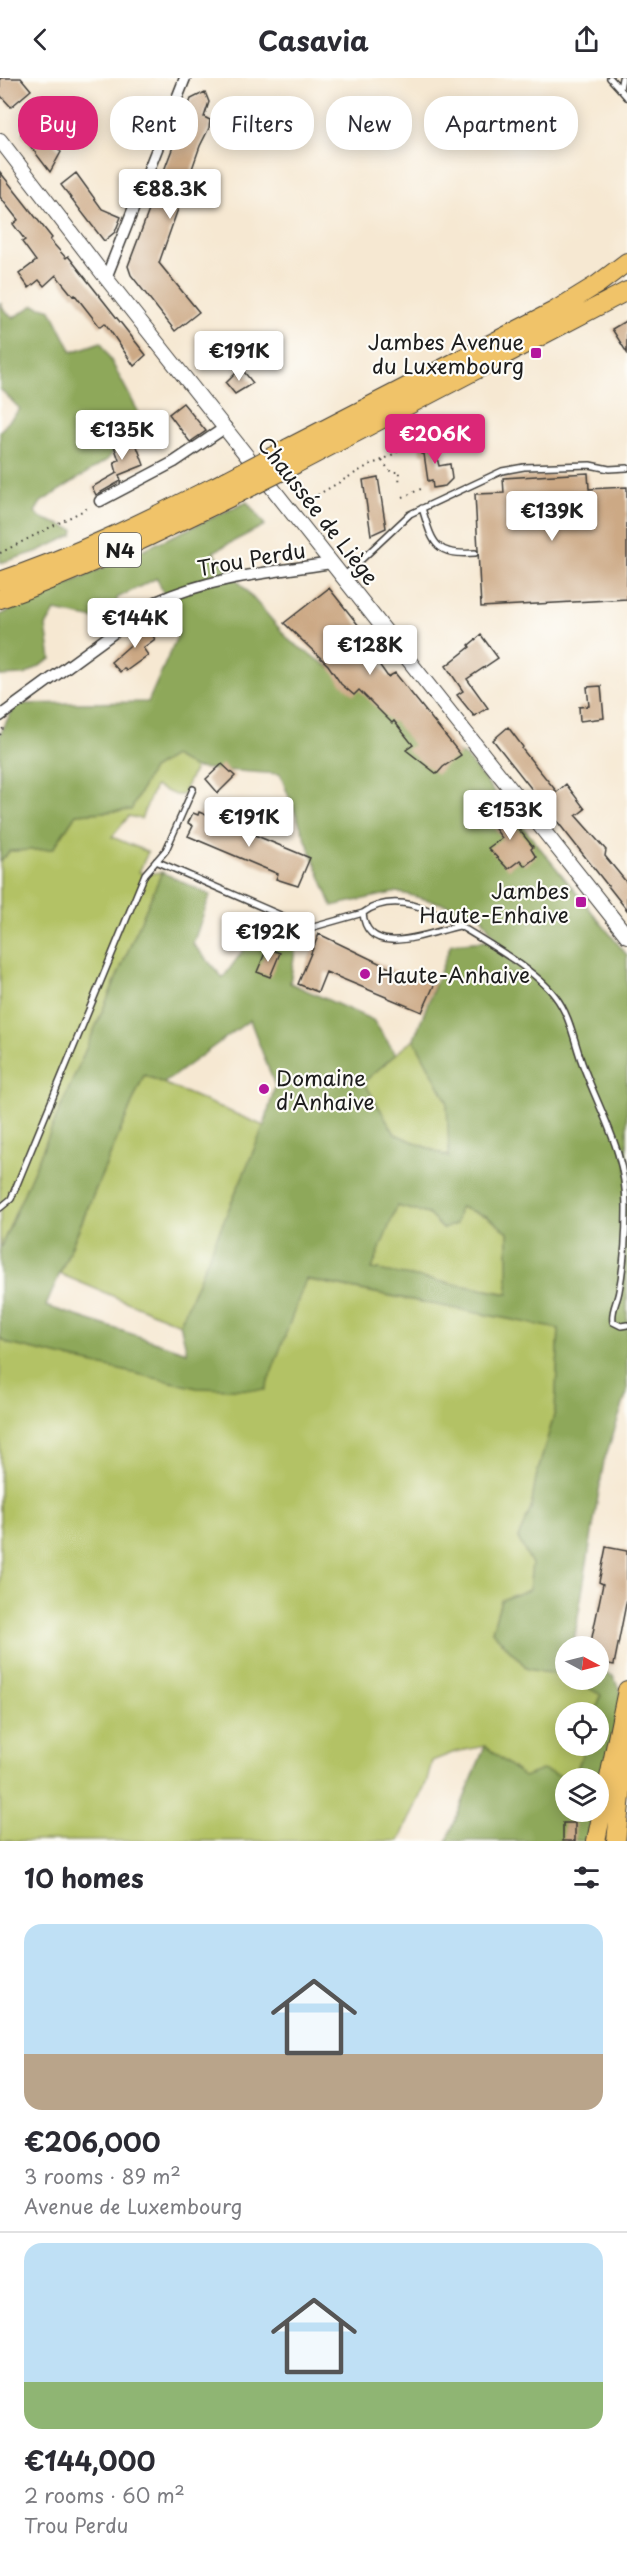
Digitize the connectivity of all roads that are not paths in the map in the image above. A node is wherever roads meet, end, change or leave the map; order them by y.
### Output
1 (185, 78) edge
2 (610, 78) edge
3 (622, 78) edge
4 (620, 89) junction
5 (627, 97) edge
6 (0, 140) edge
7 (627, 262) edge
8 (106, 278) junction
9 (627, 291) edge
10 (226, 427) junction
11 (292, 456) junction
12 (627, 468) edge
13 (232, 487) junction
14 (100, 501) road end
15 (422, 508) junction
16 (475, 553) dead end
17 (332, 563) junction
18 (343, 577) junction
19 (0, 581) edge
20 (0, 599) edge
21 (0, 716) edge
22 (193, 789) dead end
23 (156, 861) junction
24 (363, 913) junction
25 (459, 926) junction
26 (627, 936) edge
27 (0, 1208) edge
28 (627, 1325) edge
29 (627, 1690) edge
30 (627, 1743) edge
31 (596, 1841) edge
32 (616, 1841) edge

1 - 8 street
2 - 4 lane
3 - 4 lane
4 - 5 lane
6 - 8 street, Chaussée de Liège
7 - 11 main road, N4
8 - 10 street, Chaussée de Liège
9 - 11 main road, N4
10 - 14 street
10 - 17 street, Chaussée de Liège
11 - 13 main road, N4, bridge
12 - 15 lane
13 - 19 main road, N4
13 - 20 main road, N4
15 - 16 lane
15 - 18 lane
17 - 18 street, Chaussée de Liège
17 - 21 street, Trou Perdu
18 - 26 street, Chaussée de Liège
22 - 23 lane
23 - 24 lane
23 - 27 lane
24 - 25 lane
24 - 25 lane
25 - 28 lane
29 - 31 main road
30 - 32 main road

